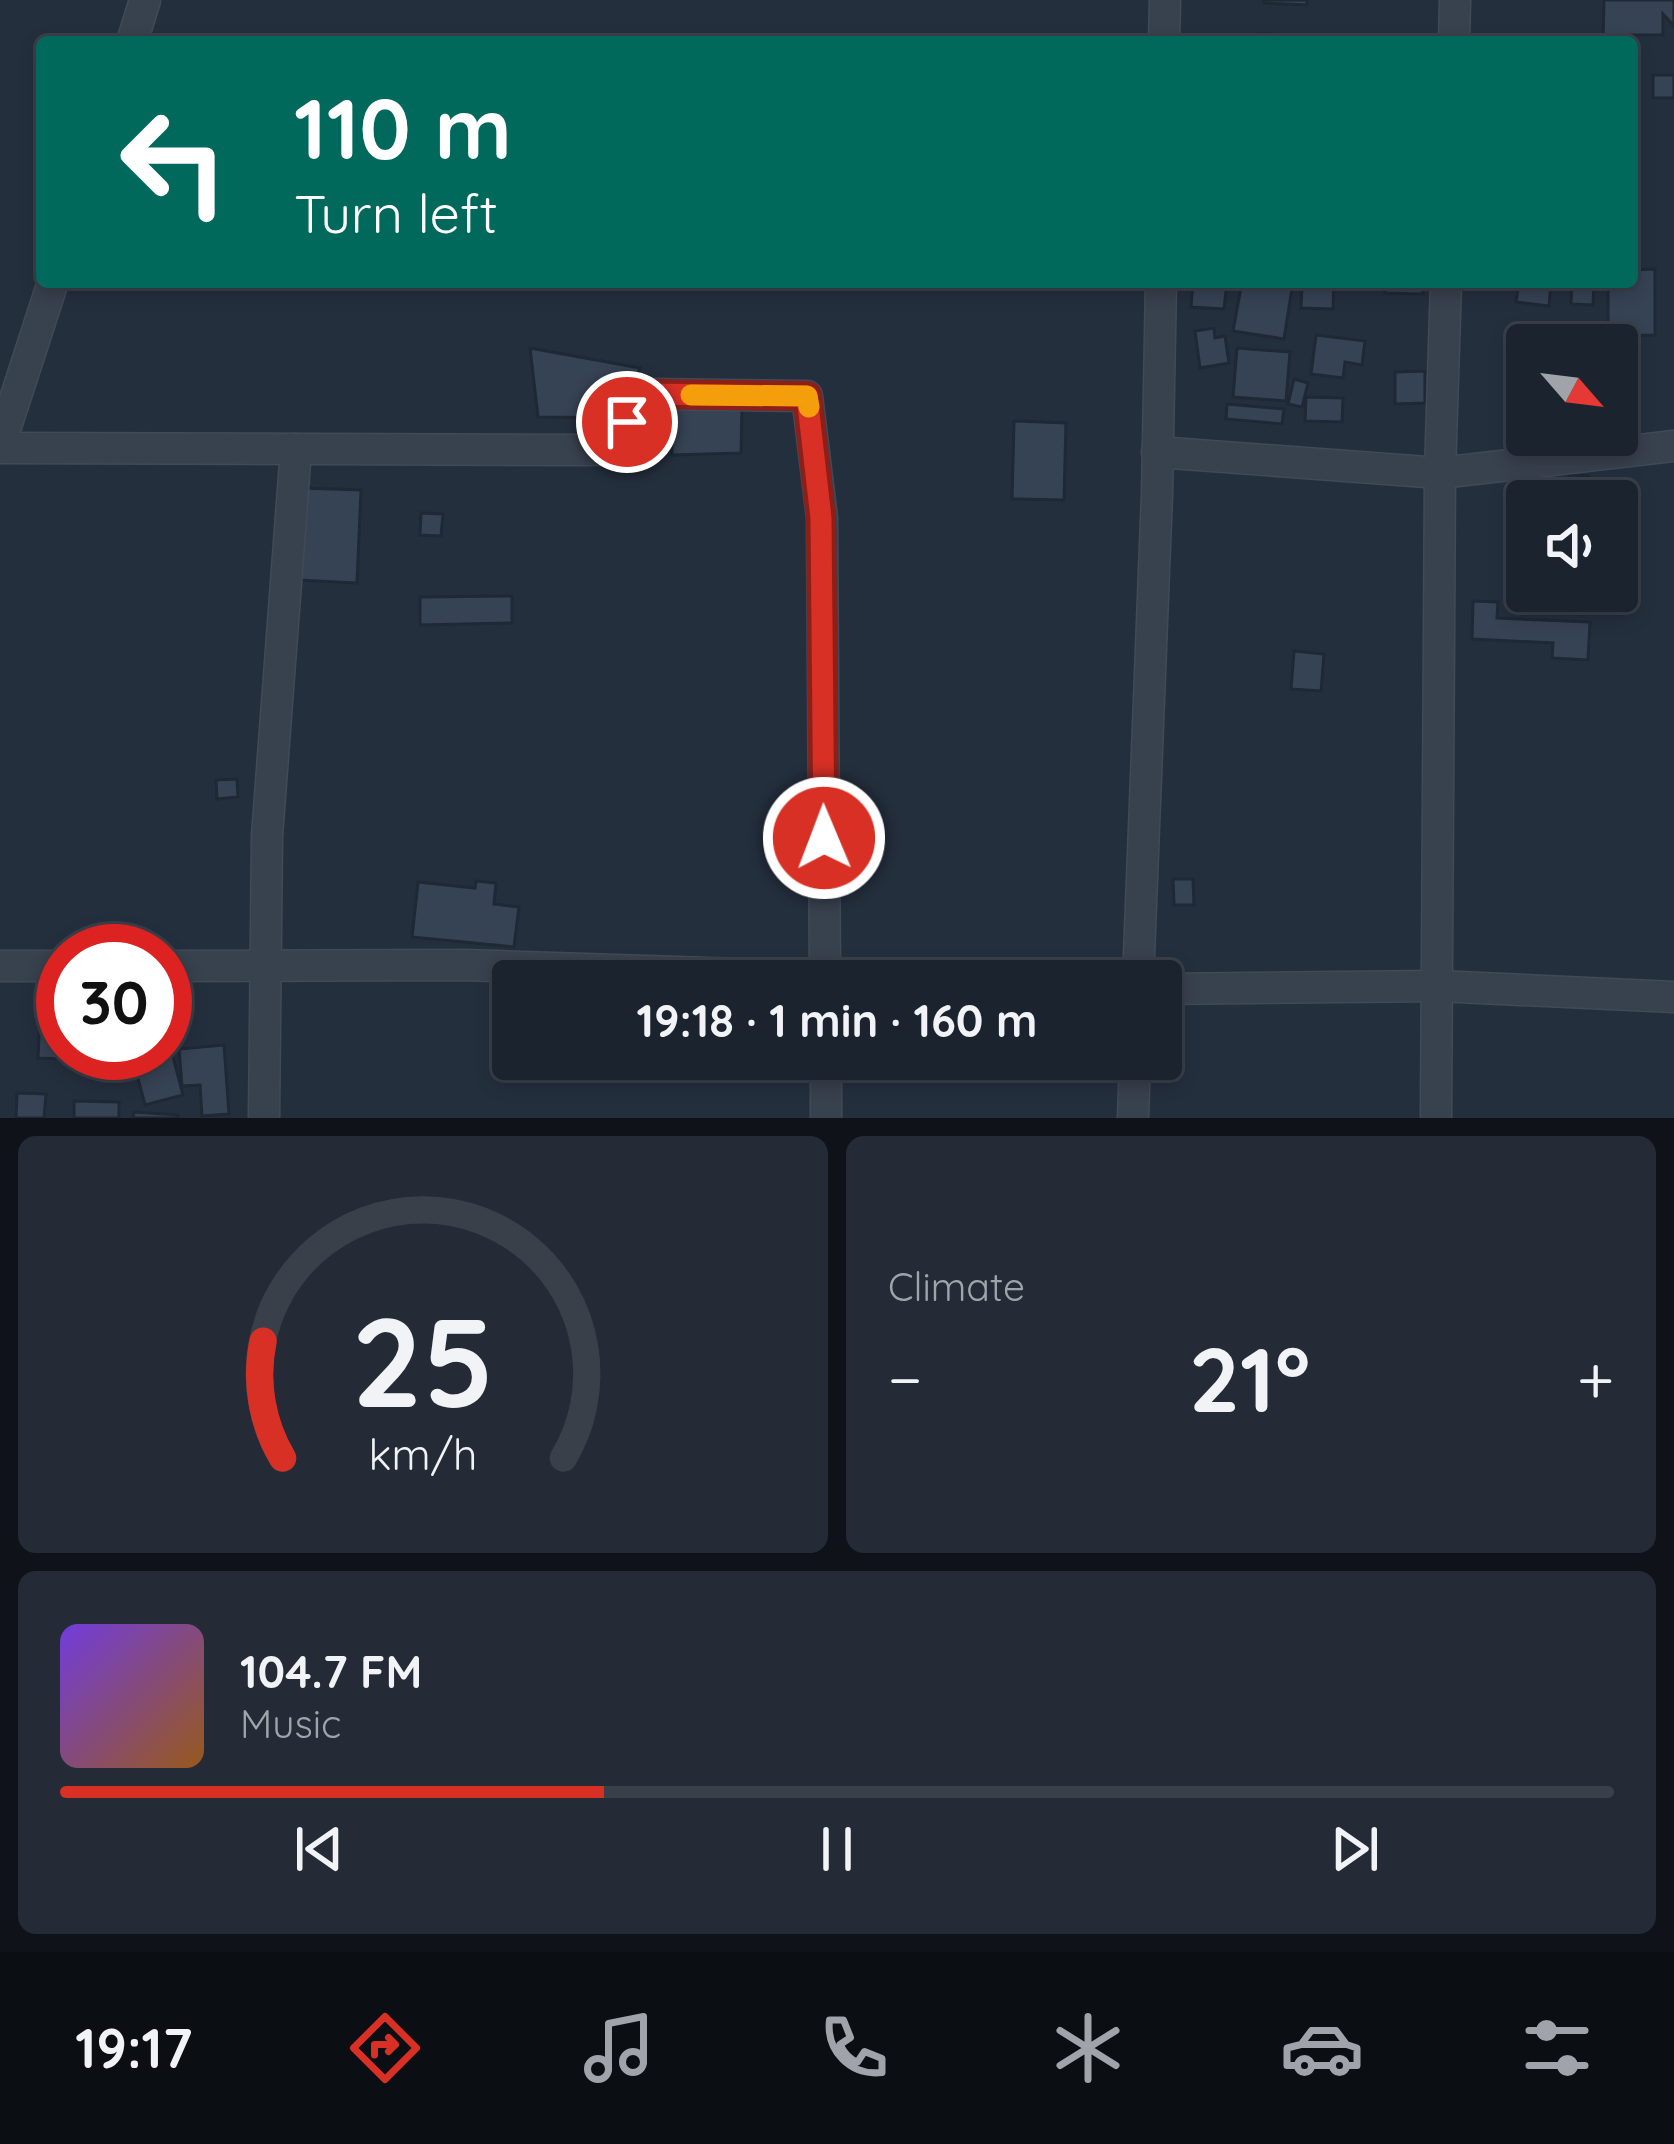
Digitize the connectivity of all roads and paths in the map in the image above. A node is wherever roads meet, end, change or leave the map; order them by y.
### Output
1 (146, 0) edge
2 (1165, 0) edge
3 (1455, 0) edge
4 (134, 36) edge
5 (1164, 36) edge
6 (1454, 36) edge
7 (51, 288) edge
8 (1161, 288) edge
9 (1446, 288) edge
10 (0, 446) edge
11 (1674, 446) edge
12 (296, 448) junction
13 (1157, 452) junction
14 (1440, 473) junction
15 (825, 960) edge
16 (1139, 960) edge
17 (266, 965) junction
18 (492, 965) edge
19 (0, 966) edge
20 (36, 966) edge
21 (192, 966) edge
22 (1437, 986) junction
23 (1182, 988) edge
24 (1674, 998) edge
25 (826, 1080) edge
26 (1134, 1080) edge
27 (264, 1118) edge
28 (826, 1118) edge
29 (1133, 1118) edge
30 (1436, 1118) edge

1 - 4 street
2 - 5 street
3 - 6 street
7 - 10 street
8 - 13 street
9 - 14 street
10 - 12 street
11 - 14 street
12 - 15 street
12 - 17 street
13 - 14 street
13 - 16 street
14 - 22 street
17 - 18 street
17 - 21 street
17 - 27 street
19 - 20 street
22 - 23 street
22 - 24 street
22 - 30 street
25 - 28 street
26 - 29 street

